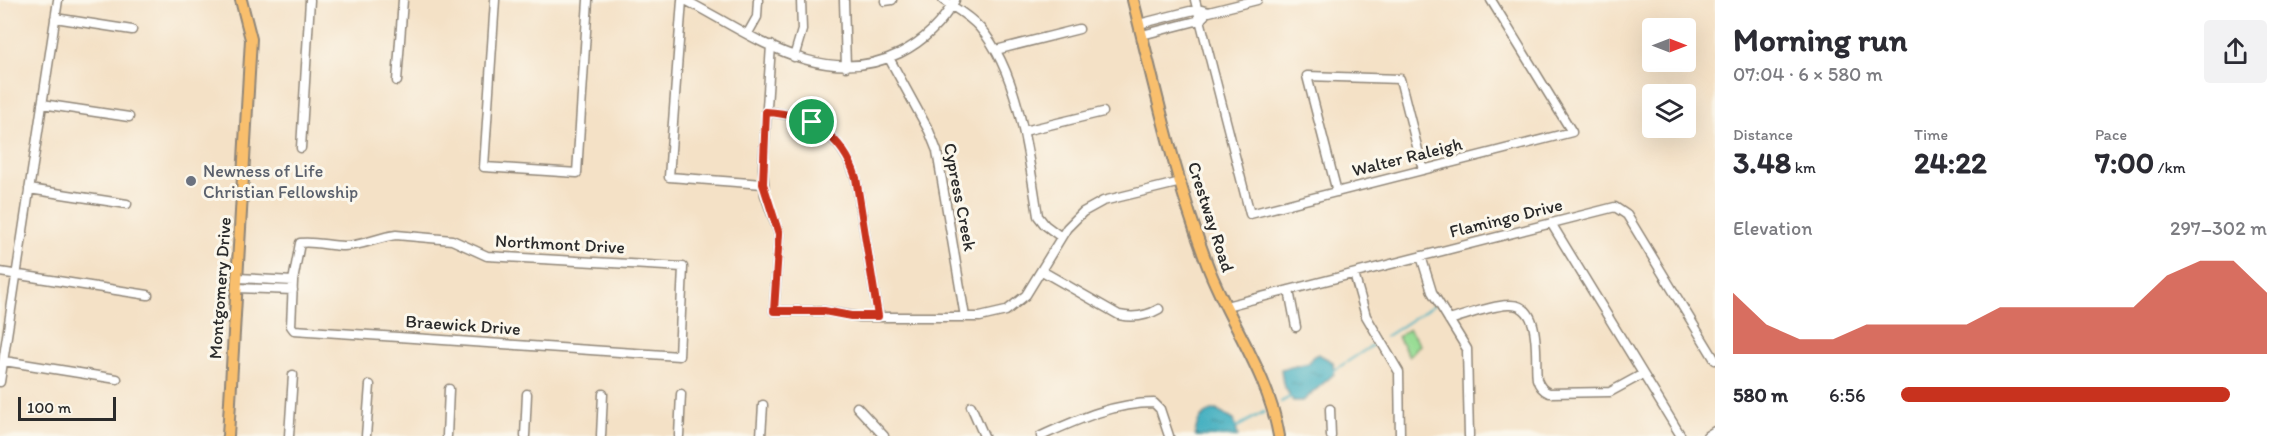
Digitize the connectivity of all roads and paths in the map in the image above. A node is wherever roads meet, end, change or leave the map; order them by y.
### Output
1 (58, 0) edge
2 (240, 0) edge
3 (310, 0) edge
4 (403, 0) edge
5 (495, 0) edge
6 (588, 0) edge
7 (683, 0) edge
8 (709, 0) edge
9 (758, 0) edge
10 (801, 0) edge
11 (844, 0) edge
12 (943, 0) edge
13 (1133, 0) edge
14 (1195, 0) edge
15 (1257, 0) edge
16 (1491, 0) edge
17 (954, 3) edge
18 (1198, 9) junction
19 (703, 10) junction
20 (1209, 12) junction
21 (55, 18) junction
22 (1200, 20) junction
23 (1079, 29) dead end
24 (1140, 29) junction
25 (132, 30) dead end
26 (748, 33) junction
27 (771, 45) junction
28 (996, 50) junction
29 (794, 57) junction
30 (889, 58) junction
31 (846, 67) junction
32 (397, 81) dead end
33 (42, 104) junction
34 (766, 112) junction
35 (1103, 112) dead end
36 (129, 117) dead end
37 (1024, 131) junction
38 (301, 148) dead end
39 (1423, 170) junction
40 (1181, 182) junction
41 (763, 184) junction
42 (30, 189) junction
43 (1336, 192) junction
44 (127, 204) dead end
45 (1551, 223) junction
46 (1061, 237) junction
47 (1422, 256) junction
48 (1042, 271) junction
49 (0, 272) edge
50 (1354, 274) junction
51 (16, 275) junction
52 (238, 283) junction
53 (293, 286) junction
54 (1288, 291) junction
55 (148, 295) dead end
56 (1227, 306) junction
57 (1159, 309) dead end
58 (878, 316) junction
59 (965, 317) junction
60 (1449, 320) junction
61 (1296, 327) dead end
62 (679, 356) joint
63 (1715, 360) edge
64 (3, 361) junction
65 (1643, 374) junction
66 (293, 375) dead end
67 (117, 379) dead end
68 (0, 382) edge
69 (370, 385) dead end
70 (449, 389) dead end
71 (527, 394) dead end
72 (603, 394) dead end
73 (681, 394) dead end
74 (763, 405) dead end
75 (971, 406) dead end
76 (857, 407) dead end
77 (1330, 409) dead end
78 (1715, 431) edge
79 (228, 436) edge
80 (289, 436) edge
81 (366, 436) edge
82 (447, 436) edge
83 (525, 436) edge
84 (601, 436) edge
85 (679, 436) edge
86 (761, 436) edge
87 (884, 436) edge
88 (984, 436) edge
89 (1041, 436) edge
90 (1169, 436) edge
91 (1279, 436) edge
92 (1330, 436) edge
93 (1400, 436) edge
94 (1469, 436) edge
95 (1681, 436) edge
96 (1707, 436) edge

1 - 21 street
2 - 52 main road, Montgomery Drive
3 - 38 street
4 - 32 street
5 - 6 street
7 - 19 street
7 - 41 street
8 - 19 street
9 - 26 street
10 - 29 street
11 - 31 street
12 - 17 street
13 - 24 main road, Crestway Road
14 - 18 street
15 - 20 street
16 - 39 street, Walter Raleigh
17 - 28 street
17 - 30 street
18 - 20 street
18 - 22 street
18 - 24 street
19 - 26 street
20 - 22 street
21 - 25 street
21 - 33 street
22 - 24 street
22 - 43 street, Walter Raleigh
23 - 28 street
24 - 40 main road, Crestway Road
26 - 27 street
27 - 29 street
27 - 34 street
28 - 37 street
29 - 31 street
30 - 31 street
30 - 59 street, Cypress Creek
33 - 36 street
33 - 42 street
34 - 41 street
34 - 58 street
35 - 37 street
37 - 46 street
39 - 43 street, Walter Raleigh
39 - 43 street
40 - 46 street
40 - 56 main road, Crestway Road
41 - 58 street
42 - 44 street
42 - 51 street
45 - 47 street, Flamingo Drive
45 - 63 street, Flamingo Drive
45 - 65 street
46 - 48 street
47 - 50 street, Flamingo Drive
47 - 60 street
48 - 57 street
48 - 59 street
49 - 51 street
50 - 54 street, Flamingo Drive
50 - 93 street
51 - 55 street
51 - 64 street
52 - 53 street
52 - 79 main road, Montgomery Drive
53 - 62 street, Braewick Drive
53 - 62 street, Northmont Drive
54 - 56 street, Flamingo Drive
54 - 61 street
56 - 91 main road, Crestway Road
58 - 59 street
60 - 65 street
60 - 94 street
64 - 67 street
64 - 68 street
65 - 95 street
66 - 80 street
69 - 81 street
70 - 82 street
71 - 83 street
72 - 84 street
73 - 85 street
74 - 86 street
75 - 88 street
76 - 87 street
77 - 92 street
78 - 96 street
89 - 90 street

